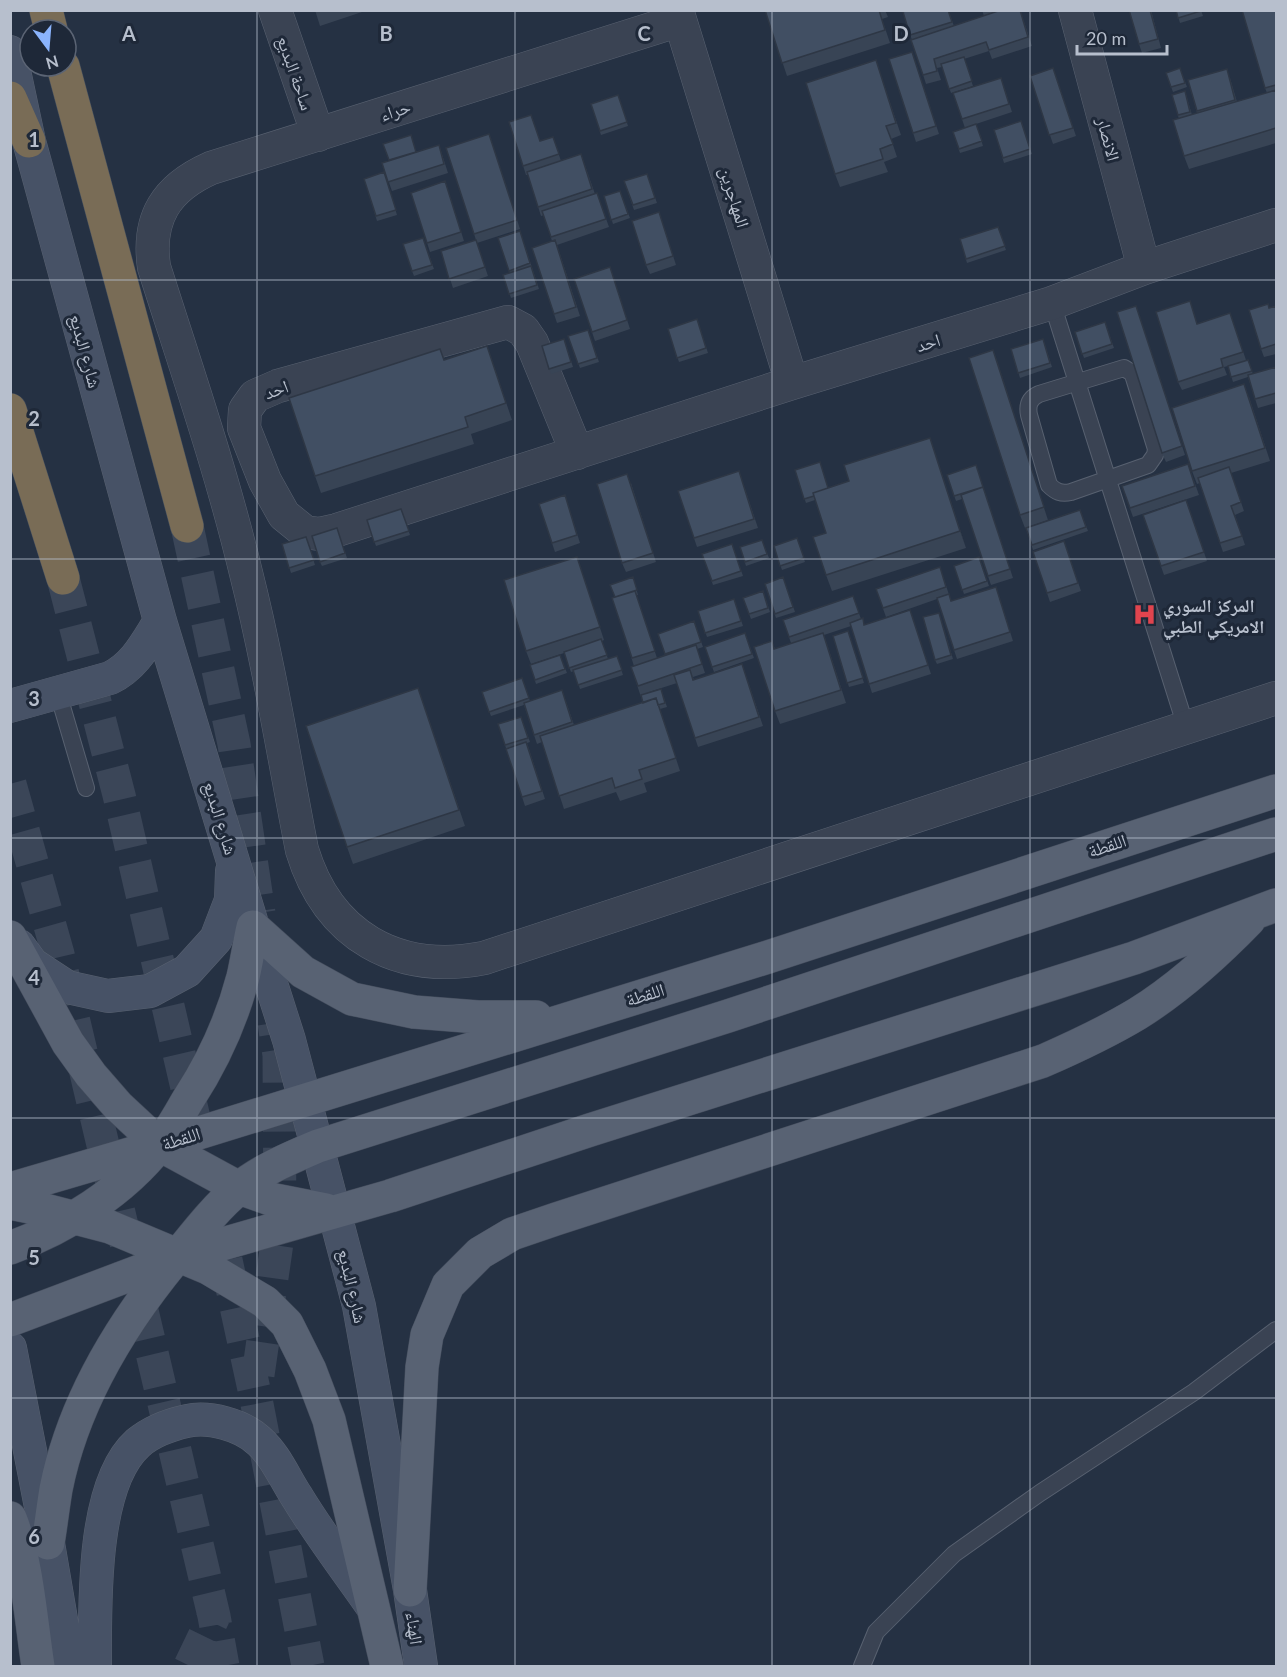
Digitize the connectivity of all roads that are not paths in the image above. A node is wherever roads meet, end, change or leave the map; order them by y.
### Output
1 (275, 10) edge
2 (1075, 10) edge
3 (679, 15) edge
4 (10, 52) edge
5 (66, 78) edge
6 (10, 98) edge
7 (318, 135) junction
8 (29, 141) junction
9 (1276, 225) edge
10 (1144, 268) junction
11 (1052, 303) junction
12 (1076, 382) junction
13 (792, 383) junction
14 (10, 410) edge
15 (577, 453) junction
16 (1107, 479) junction
17 (187, 526) tunnel mouth
18 (63, 578) tunnel mouth
19 (160, 621) junction
20 (58, 693) junction
21 (1276, 698) edge
22 (10, 706) edge
23 (1186, 727) junction
24 (86, 788) dead end
25 (1276, 791) edge
26 (1276, 834) edge
27 (232, 857) junction
28 (1270, 910) edge
29 (253, 927) junction
30 (10, 936) edge
31 (571, 1016) junction
32 (305, 1099) junction
33 (160, 1145) junction
34 (318, 1146) junction
35 (238, 1188) junction
36 (10, 1189) edge
37 (10, 1203) edge
38 (334, 1212) junction
39 (75, 1217) junction
40 (10, 1248) edge
41 (177, 1257) junction
42 (10, 1320) edge
43 (1276, 1330) edge
44 (10, 1348) edge
45 (10, 1518) edge
46 (48, 1543) junction
47 (410, 1590) junction
48 (372, 1606) junction
49 (38, 1666) edge
50 (69, 1666) edge
51 (95, 1666) edge
52 (387, 1666) edge
53 (421, 1666) edge
54 (862, 1666) edge

1 - 7 street, ساحة البديع
2 - 10 street, الانصار
3 - 7 street, حراء
3 - 13 street, المهاجرين
4 - 8 main road, شارع البديع
5 - 17 highway
6 - 8 highway
7 - 23 street, حراء
8 - 19 main road, شارع البديع
9 - 10 street, احد
10 - 11 street, احد
11 - 12 lane
11 - 13 street, احد
12 - 16 lane
12 - 16 lane
12 - 16 lane
13 - 15 street, احد
14 - 18 highway
15 - 15 street, احد
16 - 23 lane
19 - 20 main road
19 - 27 main road, شارع البديع
20 - 22 main road
20 - 24 lane
21 - 23 street
25 - 31 main road, اللقطة
26 - 34 main road
27 - 29 main road, شارع البديع
27 - 30 main road
28 - 38 main road
28 - 47 main road
29 - 31 main road
29 - 32 main road, شارع البديع
29 - 33 main road
30 - 33 main road
31 - 32 main road, اللقطة
32 - 33 main road, اللقطة
32 - 34 main road, شارع البديع
33 - 35 main road
33 - 36 main road, اللقطة
33 - 39 main road
34 - 35 main road
34 - 38 main road, شارع البديع
35 - 38 main road
35 - 41 main road
37 - 39 main road
38 - 41 main road
38 - 47 main road, شارع البديع
39 - 40 main road
39 - 41 main road
41 - 42 main road
41 - 46 main road
41 - 48 main road
43 - 54 lane
44 - 46 main road
45 - 49 main road
46 - 50 main road
47 - 53 main road, الهناء
48 - 51 main road
48 - 52 main road

